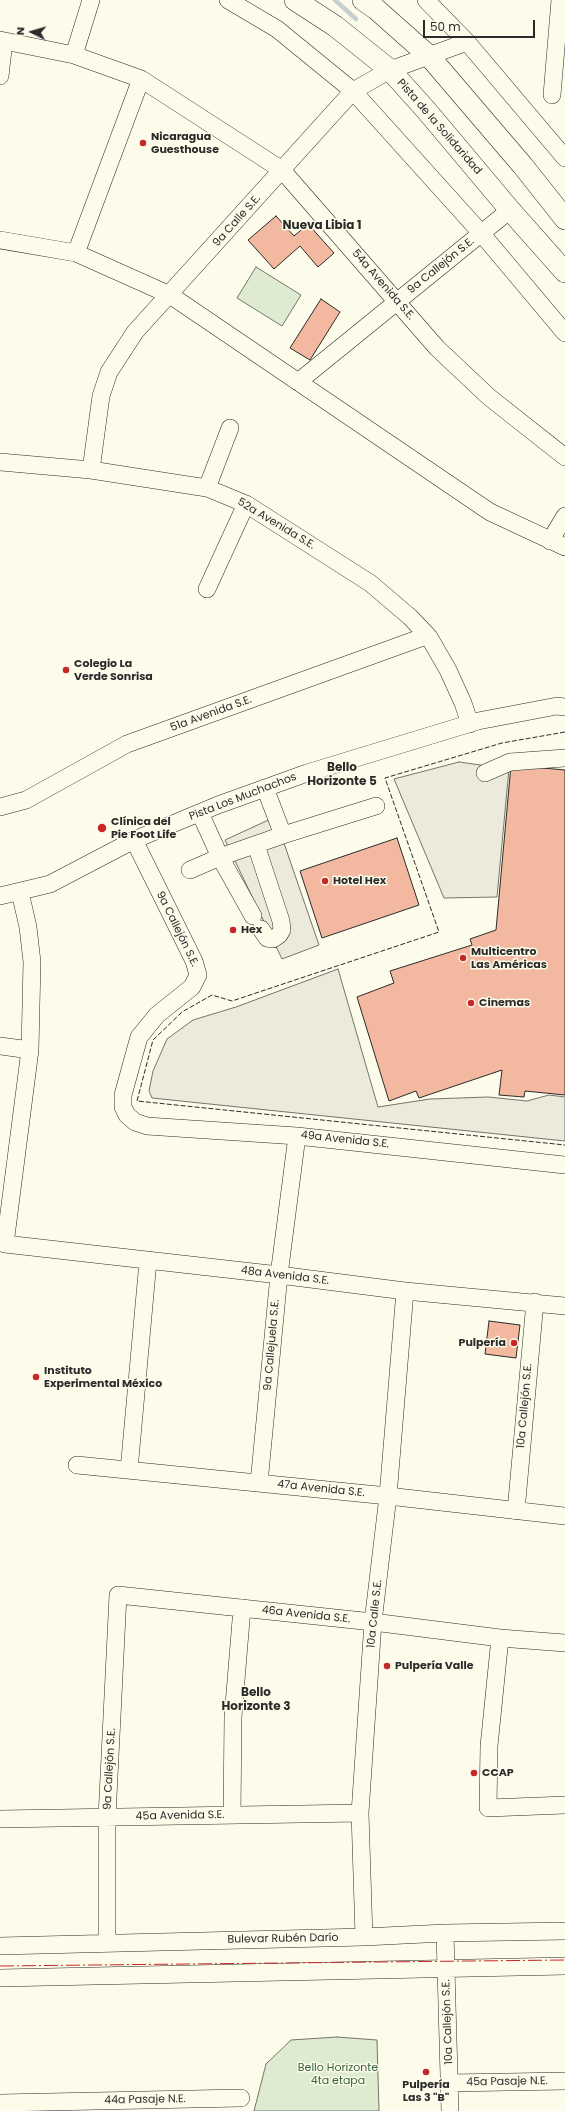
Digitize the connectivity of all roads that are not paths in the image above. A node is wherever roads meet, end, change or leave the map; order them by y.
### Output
1 (91, 0) edge
2 (228, 0) edge
3 (296, 0) edge
4 (363, 0) edge
5 (426, 0) edge
6 (560, 0) edge
7 (2, 41) edge
8 (467, 42) junction
9 (74, 54) junction
10 (430, 56) junction
11 (390, 70) junction
12 (0, 76) edge
13 (141, 78) junction
14 (353, 91) junction
15 (552, 95) dead end
16 (565, 158) edge
17 (282, 170) junction
18 (510, 210) junction
19 (565, 219) edge
20 (482, 233) junction
21 (0, 240) edge
22 (76, 253) junction
23 (565, 272) edge
24 (170, 295) junction
25 (398, 301) junction
26 (565, 333) edge
27 (298, 382) junction
28 (230, 428) dead end
29 (565, 457) edge
30 (0, 462) edge
31 (91, 470) junction
32 (207, 488) junction
33 (246, 504) junction
34 (565, 516) edge
35 (558, 544) edge
36 (207, 589) dead end
37 (430, 637) junction
38 (565, 707) edge
39 (470, 724) junction
40 (565, 758) edge
41 (485, 773) dead end
42 (265, 788) junction
43 (376, 806) dead end
44 (0, 807) edge
45 (200, 813) junction
46 (283, 835) junction
47 (134, 840) junction
48 (256, 845) junction
49 (220, 857) junction
50 (190, 870) dead end
51 (20, 892) junction
52 (0, 896) edge
53 (0, 1046) edge
54 (30, 1050) junction
55 (127, 1115) joint
56 (297, 1136) junction
57 (565, 1165) edge
58 (148, 1261) junction
59 (279, 1275) junction
60 (405, 1291) junction
61 (535, 1302) junction
62 (565, 1306) edge
63 (77, 1465) dead end
64 (129, 1470) junction
65 (259, 1483) junction
66 (388, 1496) junction
67 (516, 1511) junction
68 (565, 1516) edge
69 (118, 1595) joint
70 (242, 1608) junction
71 (373, 1622) junction
72 (500, 1638) junction
73 (565, 1643) edge
74 (565, 1805) edge
75 (360, 1813) junction
76 (232, 1815) junction
77 (107, 1817) junction
78 (0, 1819) edge
79 (565, 1931) edge
80 (445, 1933) junction
81 (364, 1937) junction
82 (107, 1942) junction
83 (0, 1946) edge
84 (565, 1966) edge
85 (445, 1968) junction
86 (0, 1978) edge
87 (565, 2081) edge
88 (450, 2083) junction
89 (241, 2098) dead end
90 (0, 2103) edge
91 (450, 2111) edge

1 - 9 street
2 - 14 street
3 - 11 main road, Pista de la Solidaridad
4 - 10 main road
5 - 8 street
6 - 15 street
7 - 9 street, 54a Avenida S.E.
7 - 12 street
8 - 10 street, 9a Calle S.E.
8 - 16 street
9 - 13 street, 54a Avenida S.E.
10 - 11 street, 9a Calle S.E.
10 - 19 main road
11 - 14 street, 9a Calle S.E.
11 - 18 main road, Pista de la Solidaridad
13 - 17 street, 54a Avenida S.E.
13 - 22 street
14 - 17 street, 9a Calle S.E.
14 - 20 street
17 - 24 street, 9a Calle S.E.
17 - 25 street, 54a Avenida S.E.
18 - 20 street, 9a Callejón S.E.
18 - 23 main road, Pista de la Solidaridad
20 - 25 street, 9a Callejón S.E.
20 - 26 street
21 - 22 street
22 - 24 street
24 - 27 street
24 - 31 street, 9a Calle S.E.
25 - 27 street, 9a Callejón S.E.
25 - 29 street, 54a Avenida S.E.
27 - 35 street
28 - 32 street
30 - 31 street, 52a Avenida S.E.
31 - 32 street, 52a Avenida S.E.
32 - 33 street, 52a Avenida S.E.
33 - 36 street
33 - 37 street, 52a Avenida S.E.
34 - 35 street
37 - 39 street
37 - 44 street, 51a Avenida S.E.
38 - 39 street, Pista Los Muchachos
39 - 42 street, Pista Los Muchachos
40 - 41 street
42 - 45 street, Pista Los Muchachos
42 - 46 street
43 - 46 street
45 - 47 street, Pista Los Muchachos
45 - 49 street
46 - 48 street
47 - 51 street, Pista Los Muchachos
47 - 55 street, 9a Callejón S.E.
48 - 49 street
48 - 49 street
49 - 50 street
51 - 52 street, Pista Los Muchachos
51 - 54 street
53 - 54 street
54 - 58 street, 48a Avenida S.E.
55 - 56 street, 49a Avenida S.E.
56 - 57 street, 49a Avenida S.E.
56 - 59 street, 9a Callejuela S.E.
58 - 59 street, 48a Avenida S.E.
58 - 64 street
59 - 60 street, 48a Avenida S.E.
59 - 65 street, 9a Callejuela S.E.
60 - 61 street, 48a Avenida S.E.
60 - 66 street, 10a Calle S.E.
61 - 62 street, 48a Avenida S.E.
61 - 67 street, 10a Callejón S.E.
63 - 64 street, 47a Avenida S.E.
64 - 65 street, 47a Avenida S.E.
65 - 66 street, 47a Avenida S.E.
66 - 67 street, 47a Avenida S.E.
66 - 71 street, 10a Calle S.E.
67 - 68 street, 47a Avenida S.E.
69 - 70 street, 46a Avenida S.E.
69 - 77 street, 9a Callejón S.E.
70 - 71 street, 46a Avenida S.E.
70 - 76 street
71 - 72 street, 46a Avenida S.E.
71 - 75 street, 10a Calle S.E.
72 - 73 street, 46a Avenida S.E.
72 - 74 street
75 - 76 street, 45a Avenida S.E.
75 - 81 street, 10a Calle S.E.
76 - 77 street, 45a Avenida S.E.
77 - 78 street, 45a Avenida S.E.
77 - 82 street, 9a Callejón S.E.
79 - 80 street, Bulevar Rubén Darío
80 - 81 street, Bulevar Rubén Darío
80 - 85 street, 10a Callejón S.E.
81 - 82 street, Bulevar Rubén Darío
82 - 83 street, Bulevar Rubén Darío
84 - 85 street
85 - 86 street
85 - 88 street, 10a Callejón S.E.
87 - 88 street, 45a Pasaje N.E.
88 - 91 street, 10a Callejón S.E.
89 - 90 street, 44a Pasaje N.E.

